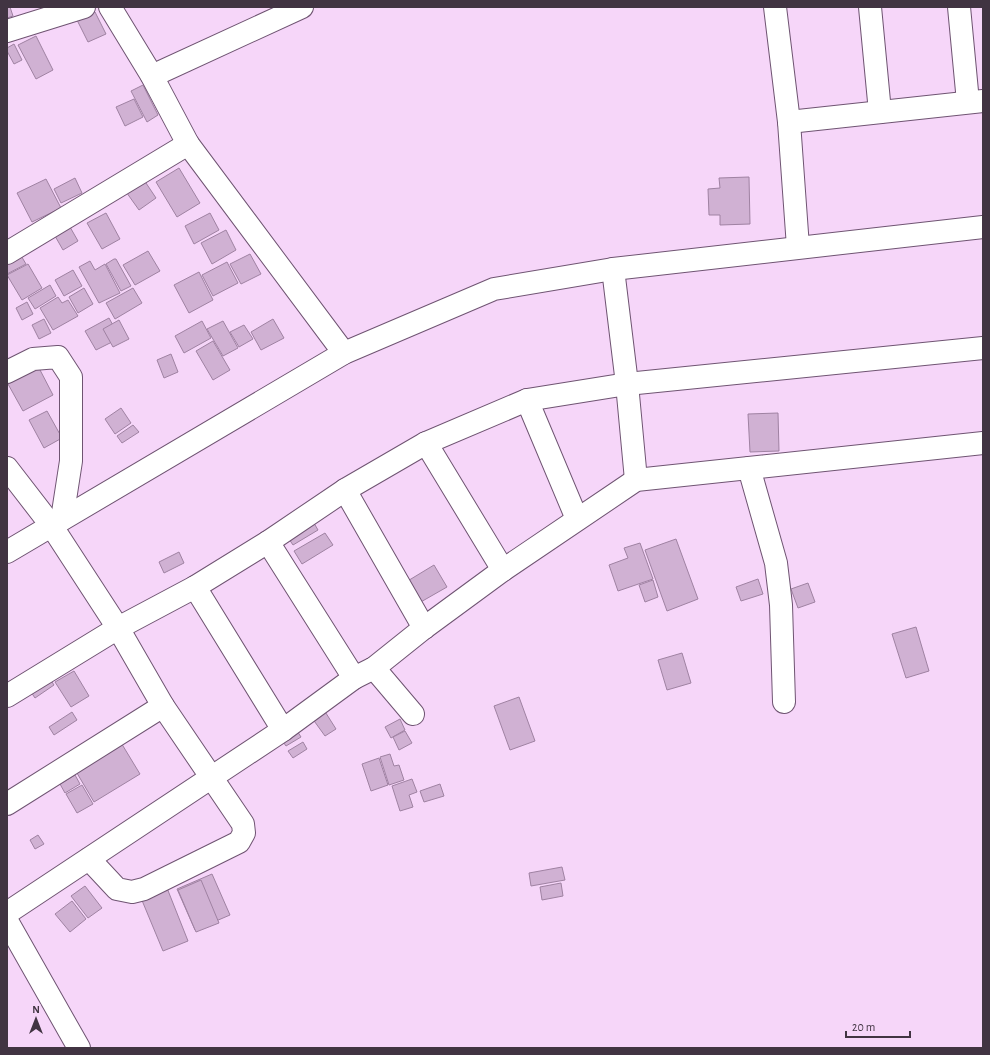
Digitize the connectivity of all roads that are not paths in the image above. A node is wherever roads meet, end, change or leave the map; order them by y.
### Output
1 (84, 7) edge
2 (110, 7) edge
3 (302, 7) edge
4 (775, 7) edge
5 (870, 7) edge
6 (959, 7) edge
7 (7, 31) edge
8 (152, 76) junction
9 (975, 101) edge
10 (880, 112) junction
11 (789, 122) junction
12 (188, 144) junction
13 (983, 226) edge
14 (798, 247) junction
15 (7, 253) edge
16 (613, 269) junction
17 (983, 348) edge
18 (344, 353) junction
19 (7, 372) edge
20 (627, 384) junction
21 (527, 400) junction
22 (426, 443) junction
23 (983, 443) edge
24 (7, 468) edge
25 (749, 468) junction
26 (636, 480) junction
27 (345, 490) junction
28 (577, 519) junction
29 (56, 522) junction
30 (268, 542) junction
31 (7, 552) edge
32 (503, 570) junction
33 (195, 587) junction
34 (118, 628) junction
35 (424, 628) junction
36 (374, 668) junction
37 (354, 678) junction
38 (7, 696) edge
39 (784, 702) dead end
40 (163, 706) junction
41 (413, 714) dead end
42 (283, 730) junction
43 (211, 777) junction
44 (7, 804) edge
45 (89, 858) junction
46 (7, 913) edge
47 (7, 921) edge
48 (79, 1048) edge

1 - 7 street
2 - 8 street
3 - 8 street
4 - 11 street
5 - 10 street
6 - 9 street
8 - 12 street
9 - 10 street
10 - 11 street
11 - 14 street
12 - 15 street
12 - 18 street
13 - 14 street
14 - 16 street
16 - 18 street
16 - 20 street
17 - 20 street
18 - 29 street
19 - 29 street
20 - 21 street
20 - 26 street
21 - 22 street
21 - 28 street
22 - 27 street
22 - 32 street
23 - 25 street
24 - 29 street
25 - 26 street
25 - 39 street
26 - 28 street
27 - 30 street
27 - 35 street
28 - 32 street
29 - 31 street
29 - 34 street
30 - 33 street
30 - 37 street
32 - 35 street
33 - 34 street
33 - 42 street
34 - 38 street
34 - 40 street
35 - 36 street
36 - 37 street
36 - 41 street
37 - 42 street
40 - 43 street
40 - 44 street
42 - 43 street
43 - 45 street
43 - 45 street
45 - 46 street
47 - 48 street

